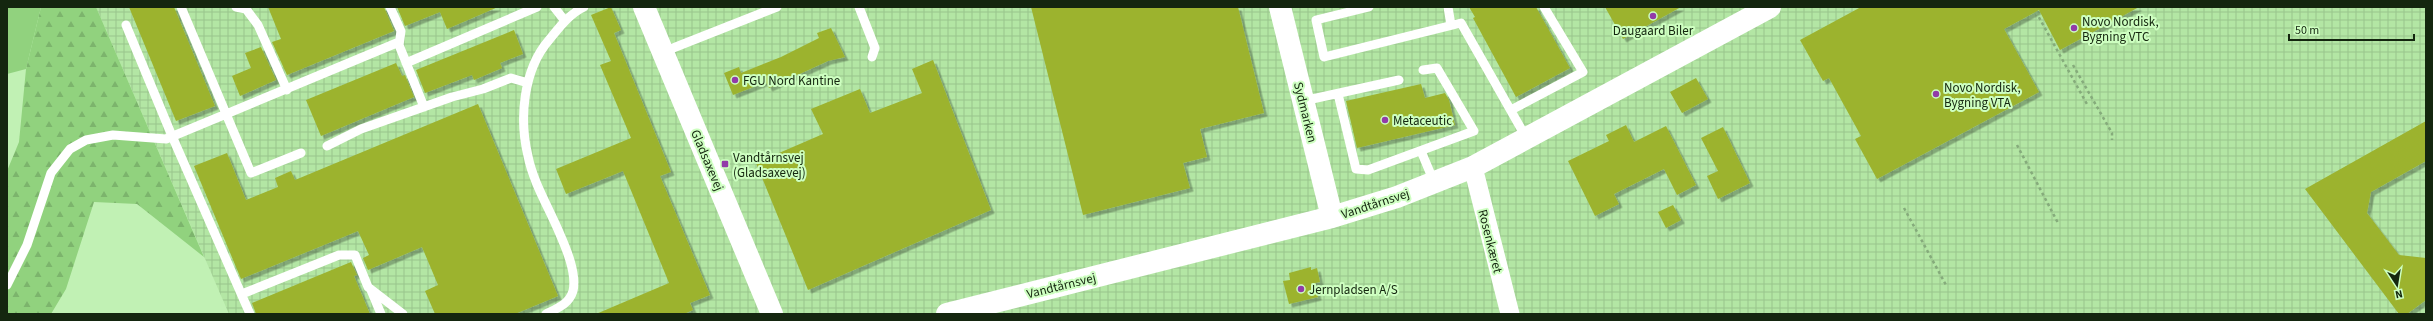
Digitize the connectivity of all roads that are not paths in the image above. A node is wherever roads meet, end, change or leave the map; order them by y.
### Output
1 (181, 7) edge
2 (236, 7) edge
3 (390, 7) edge
4 (537, 7) edge
5 (554, 7) edge
6 (584, 7) edge
7 (644, 7) edge
8 (777, 7) edge
9 (858, 7) edge
10 (1280, 7) edge
11 (1369, 7) edge
12 (1448, 7) edge
13 (1544, 7) edge
14 (1770, 7) edge
15 (565, 21) junction
16 (126, 25) dead end
17 (1452, 25) junction
18 (399, 42) junction
19 (663, 52) junction
20 (872, 57) dead end
21 (406, 63) junction
22 (1423, 70) dead end
23 (1399, 80) dead end
24 (528, 83) junction
25 (287, 90) junction
26 (1338, 94) junction
27 (1303, 101) junction
28 (424, 107) junction
29 (1511, 110) junction
30 (226, 114) junction
31 (172, 136) junction
32 (1527, 139) junction
33 (327, 146) dead end
34 (1420, 150) junction
35 (301, 153) dead end
36 (1473, 167) junction
37 (1434, 182) junction
38 (1332, 217) junction
39 (7, 285) edge
40 (370, 289) junction
41 (242, 294) junction
42 (992, 309) edge
43 (250, 314) edge
44 (381, 314) edge
45 (403, 314) edge
46 (546, 314) edge
47 (772, 314) edge
48 (947, 314) edge
49 (1510, 314) edge

1 - 30 lane
2 - 25 lane
3 - 18 lane
4 - 21 lane
5 - 15 lane
6 - 15 lane
7 - 19 street, Gladsaxevej
8 - 19 lane
9 - 20 lane
10 - 27 street, Sydmarken
11 - 17 lane
12 - 17 lane
13 - 29 lane
14 - 32 street, Vandtårnsvej
15 - 24 lane
16 - 31 lane
17 - 29 lane
18 - 21 lane
18 - 25 lane
19 - 47 street, Gladsaxevej
21 - 28 lane
22 - 34 lane
23 - 26 lane
24 - 28 lane
24 - 46 lane
25 - 30 lane
26 - 27 lane
26 - 34 lane
27 - 38 street, Sydmarken
28 - 33 lane
29 - 32 lane
30 - 31 lane
30 - 35 lane
31 - 39 lane
31 - 41 lane
32 - 36 street, Vandtårnsvej
34 - 37 lane
36 - 37 street, Vandtårnsvej
36 - 49 street, Rosenkæret
37 - 38 street, Vandtårnsvej
38 - 42 street, Vandtårnsvej
40 - 41 lane
40 - 44 lane
40 - 45 lane
41 - 43 lane
42 - 48 street, Vandtårnsvej

